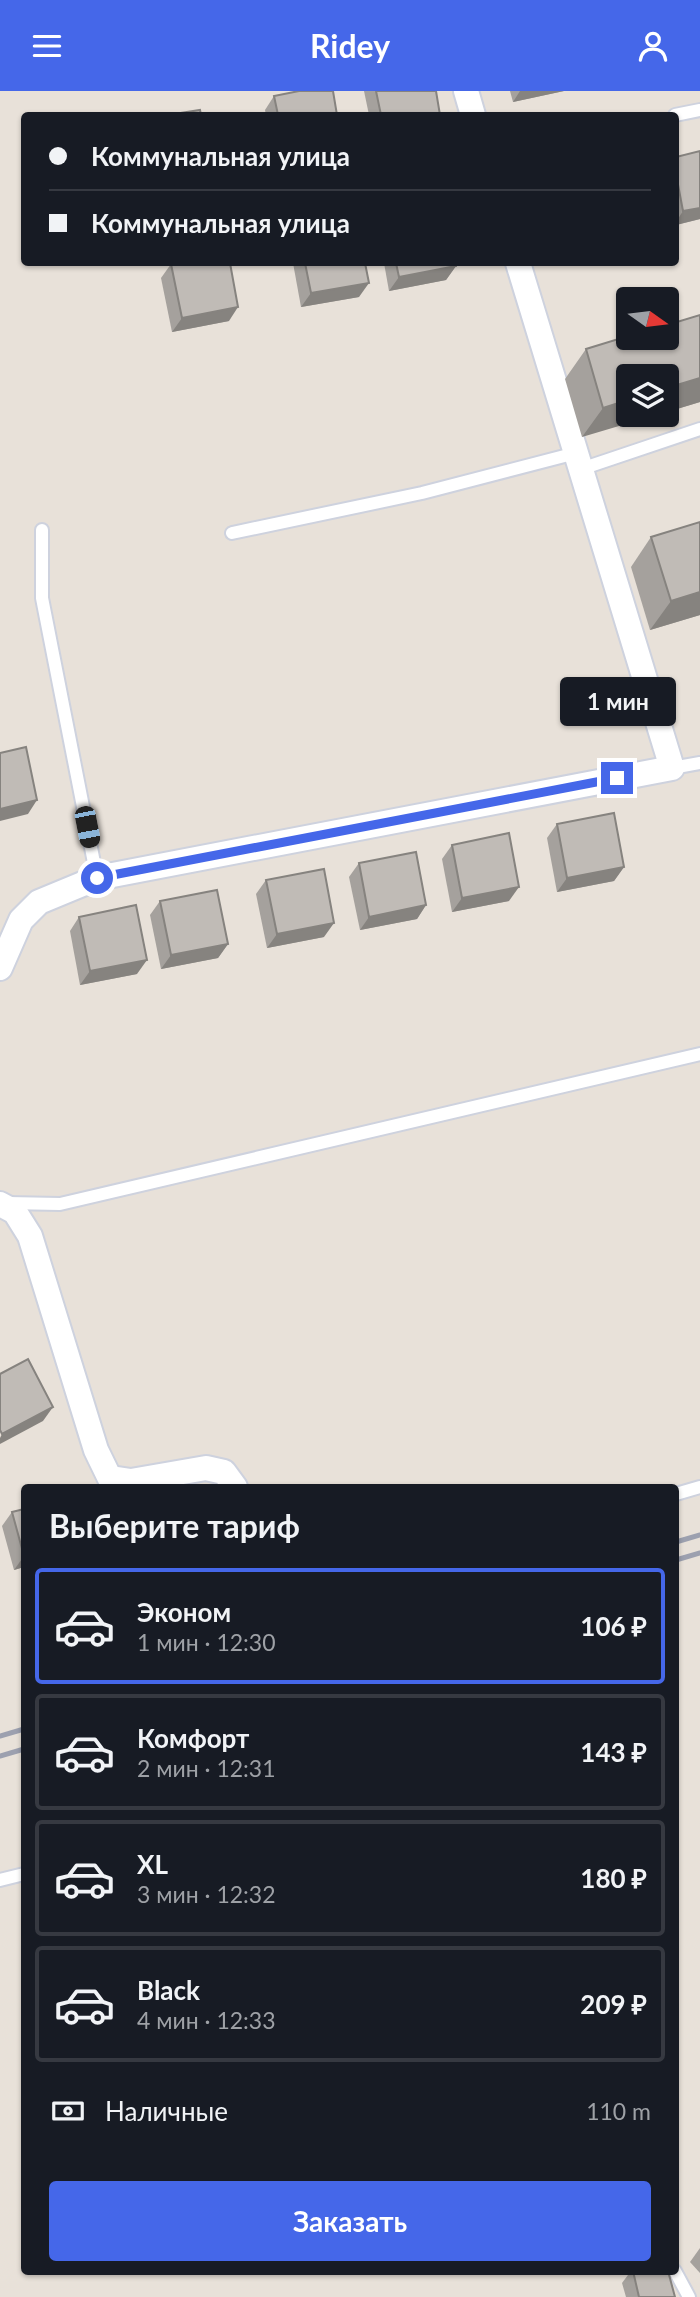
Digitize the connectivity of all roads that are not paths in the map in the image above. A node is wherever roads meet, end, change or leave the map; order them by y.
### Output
1 (466, 91) edge
2 (700, 110) edge
3 (472, 112) edge
4 (679, 114) edge
5 (519, 266) edge
6 (700, 429) edge
7 (579, 461) junction
8 (41, 530) dead end
9 (232, 533) dead end
10 (700, 763) edge
11 (672, 768) junction
12 (97, 878) junction
13 (0, 968) edge
14 (700, 1054) edge
15 (0, 1203) edge
16 (113, 1483) edge
17 (233, 1484) edge
18 (700, 1487) edge
19 (679, 1493) edge
20 (21, 1875) edge
21 (0, 1880) edge
22 (677, 2275) edge
23 (689, 2297) edge

1 - 3 street
2 - 4 lane
5 - 7 street
6 - 7 lane
7 - 9 lane
7 - 11 street
8 - 12 lane
10 - 11 lane
11 - 12 street
12 - 13 street
14 - 15 lane
15 - 16 street
16 - 17 street
18 - 19 lane
20 - 21 lane
22 - 23 lane

